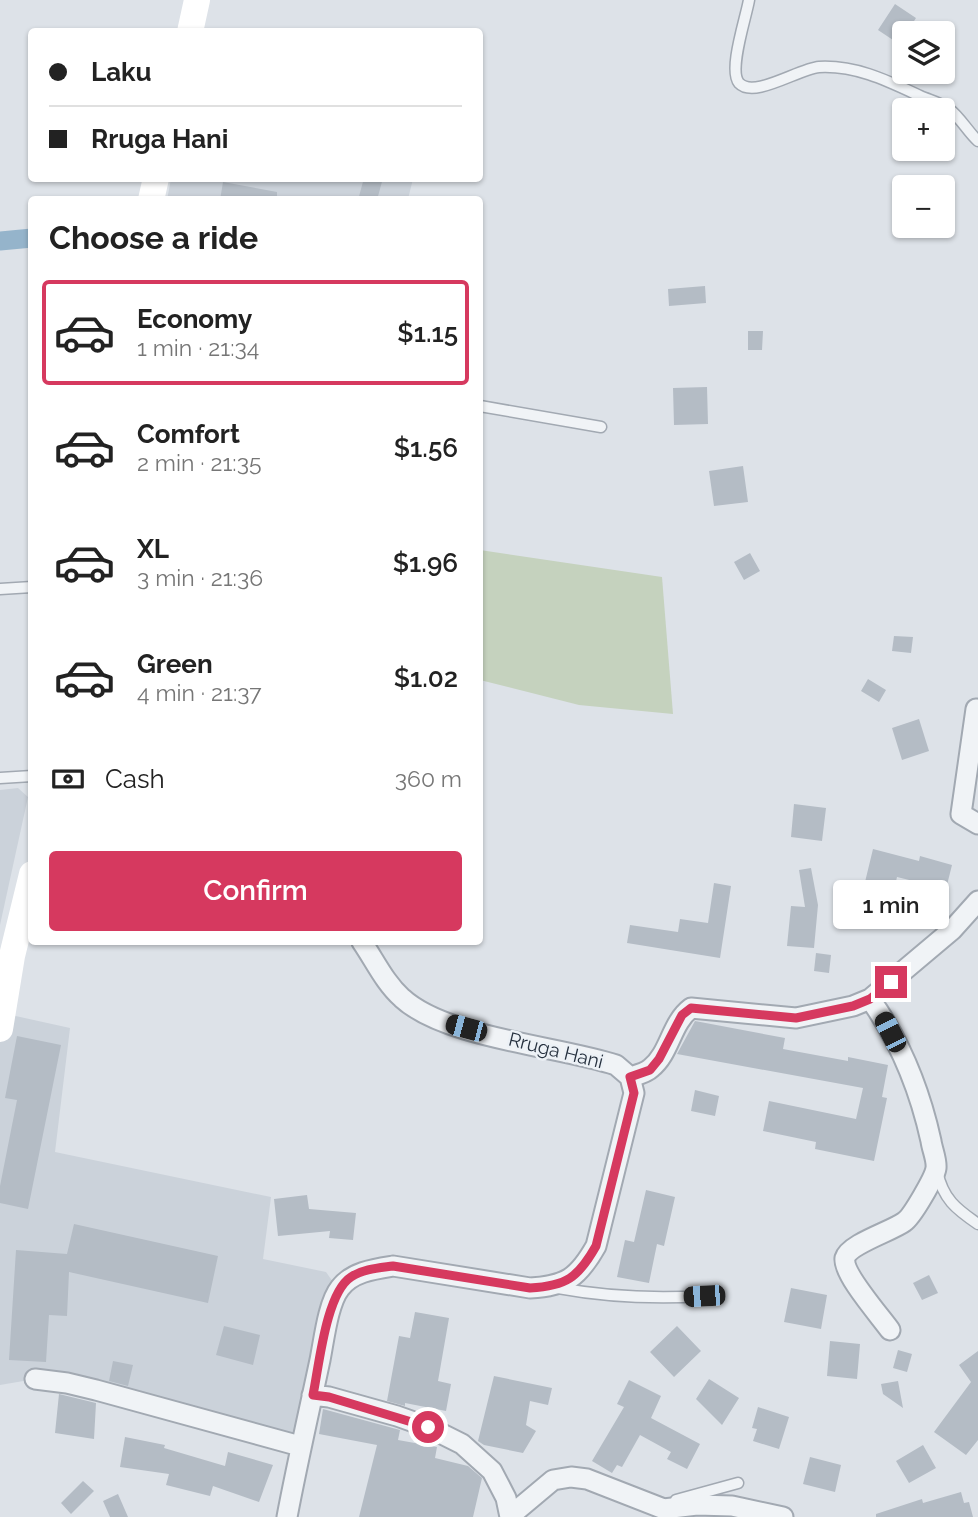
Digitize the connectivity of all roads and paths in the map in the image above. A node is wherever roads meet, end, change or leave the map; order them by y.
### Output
1 (197, 0) edge
2 (749, 0) edge
3 (191, 28) edge
4 (978, 141) edge
5 (483, 407) edge
6 (601, 427) dead end
7 (28, 587) edge
8 (0, 589) edge
9 (976, 709) edge
10 (28, 776) edge
11 (0, 779) edge
12 (978, 824) edge
13 (28, 890) edge
14 (978, 901) edge
15 (364, 945) edge
16 (870, 999) junction
17 (0, 1029) edge
18 (630, 1077) junction
19 (936, 1167) junction
20 (978, 1224) edge
21 (550, 1287) junction
22 (704, 1296) dead end
23 (890, 1329) dead end
24 (35, 1379) dead end
25 (313, 1395) junction
26 (300, 1446) junction
27 (738, 1483) dead end
28 (664, 1509) junction
29 (287, 1517) edge
30 (510, 1517) edge
31 (783, 1517) edge

1 - 3 main road
2 - 4 lane
5 - 6 lane
7 - 8 lane
9 - 12 street
10 - 11 lane
13 - 17 main road
14 - 16 street
15 - 18 street, Rruga Hani
16 - 18 street
16 - 19 street
18 - 21 street
19 - 20 lane
19 - 23 street
21 - 22 lane
21 - 25 street
24 - 26 street
25 - 26 street
25 - 30 street
26 - 29 street
27 - 28 lane
28 - 30 street
28 - 31 street

